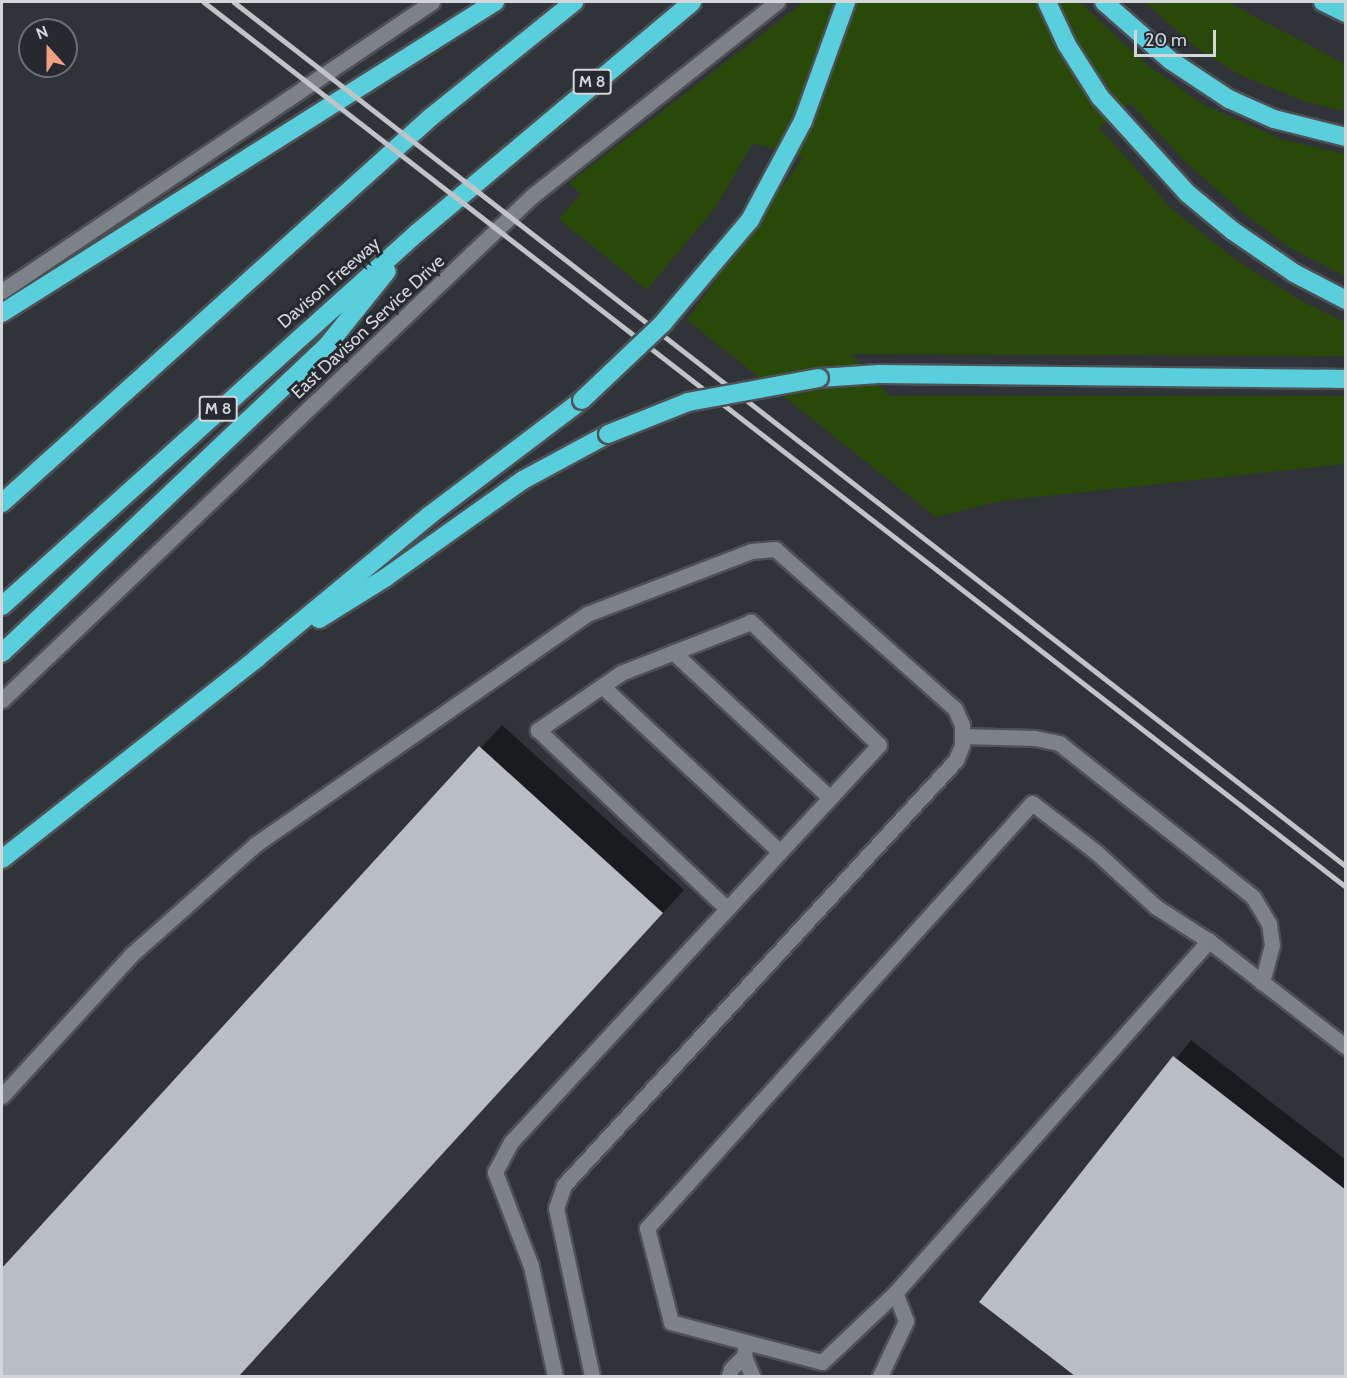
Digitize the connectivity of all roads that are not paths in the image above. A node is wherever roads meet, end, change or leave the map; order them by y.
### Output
1 (432, 2) edge
2 (495, 2) edge
3 (574, 2) edge
4 (692, 2) edge
5 (777, 2) edge
6 (846, 2) edge
7 (1047, 2) edge
8 (1104, 2) edge
9 (1323, 2) edge
10 (1346, 13) edge
11 (1346, 137) edge
12 (417, 233) junction
13 (2, 291) edge
14 (1346, 300) edge
15 (2, 313) edge
16 (1346, 379) edge
17 (2, 503) edge
18 (2, 606) edge
19 (673, 652) junction
20 (2, 653) edge
21 (257, 658) junction
22 (602, 686) junction
23 (2, 700) edge
24 (962, 736) junction
25 (830, 798) junction
26 (780, 852) junction
27 (2, 859) edge
28 (727, 909) junction
29 (1209, 941) junction
30 (1262, 983) junction
31 (1346, 1047) edge
32 (2, 1096) edge
33 (895, 1293) junction
34 (745, 1349) junction
35 (555, 1377) edge
36 (592, 1377) edge
37 (729, 1377) edge
38 (752, 1377) edge
39 (880, 1377) edge

1 - 13 main road
2 - 15 highway
3 - 17 highway
4 - 12 highway, Davison Freeway / M 8
5 - 23 main road, East Davison Service Drive
6 - 21 highway, bridge
7 - 14 highway
8 - 11 highway
9 - 10 highway
12 - 18 highway, Davison Freeway / M 8
12 - 20 highway
16 - 21 highway, bridge
19 - 22 main road
19 - 25 main road
19 - 25 main road
21 - 27 highway
22 - 26 main road
22 - 28 main road
24 - 30 main road
24 - 32 main road
24 - 36 main road
25 - 26 main road
26 - 28 main road
28 - 35 main road
29 - 30 main road
29 - 33 main road
29 - 34 main road
30 - 31 main road
33 - 34 main road
33 - 39 main road
34 - 37 main road
34 - 38 main road

